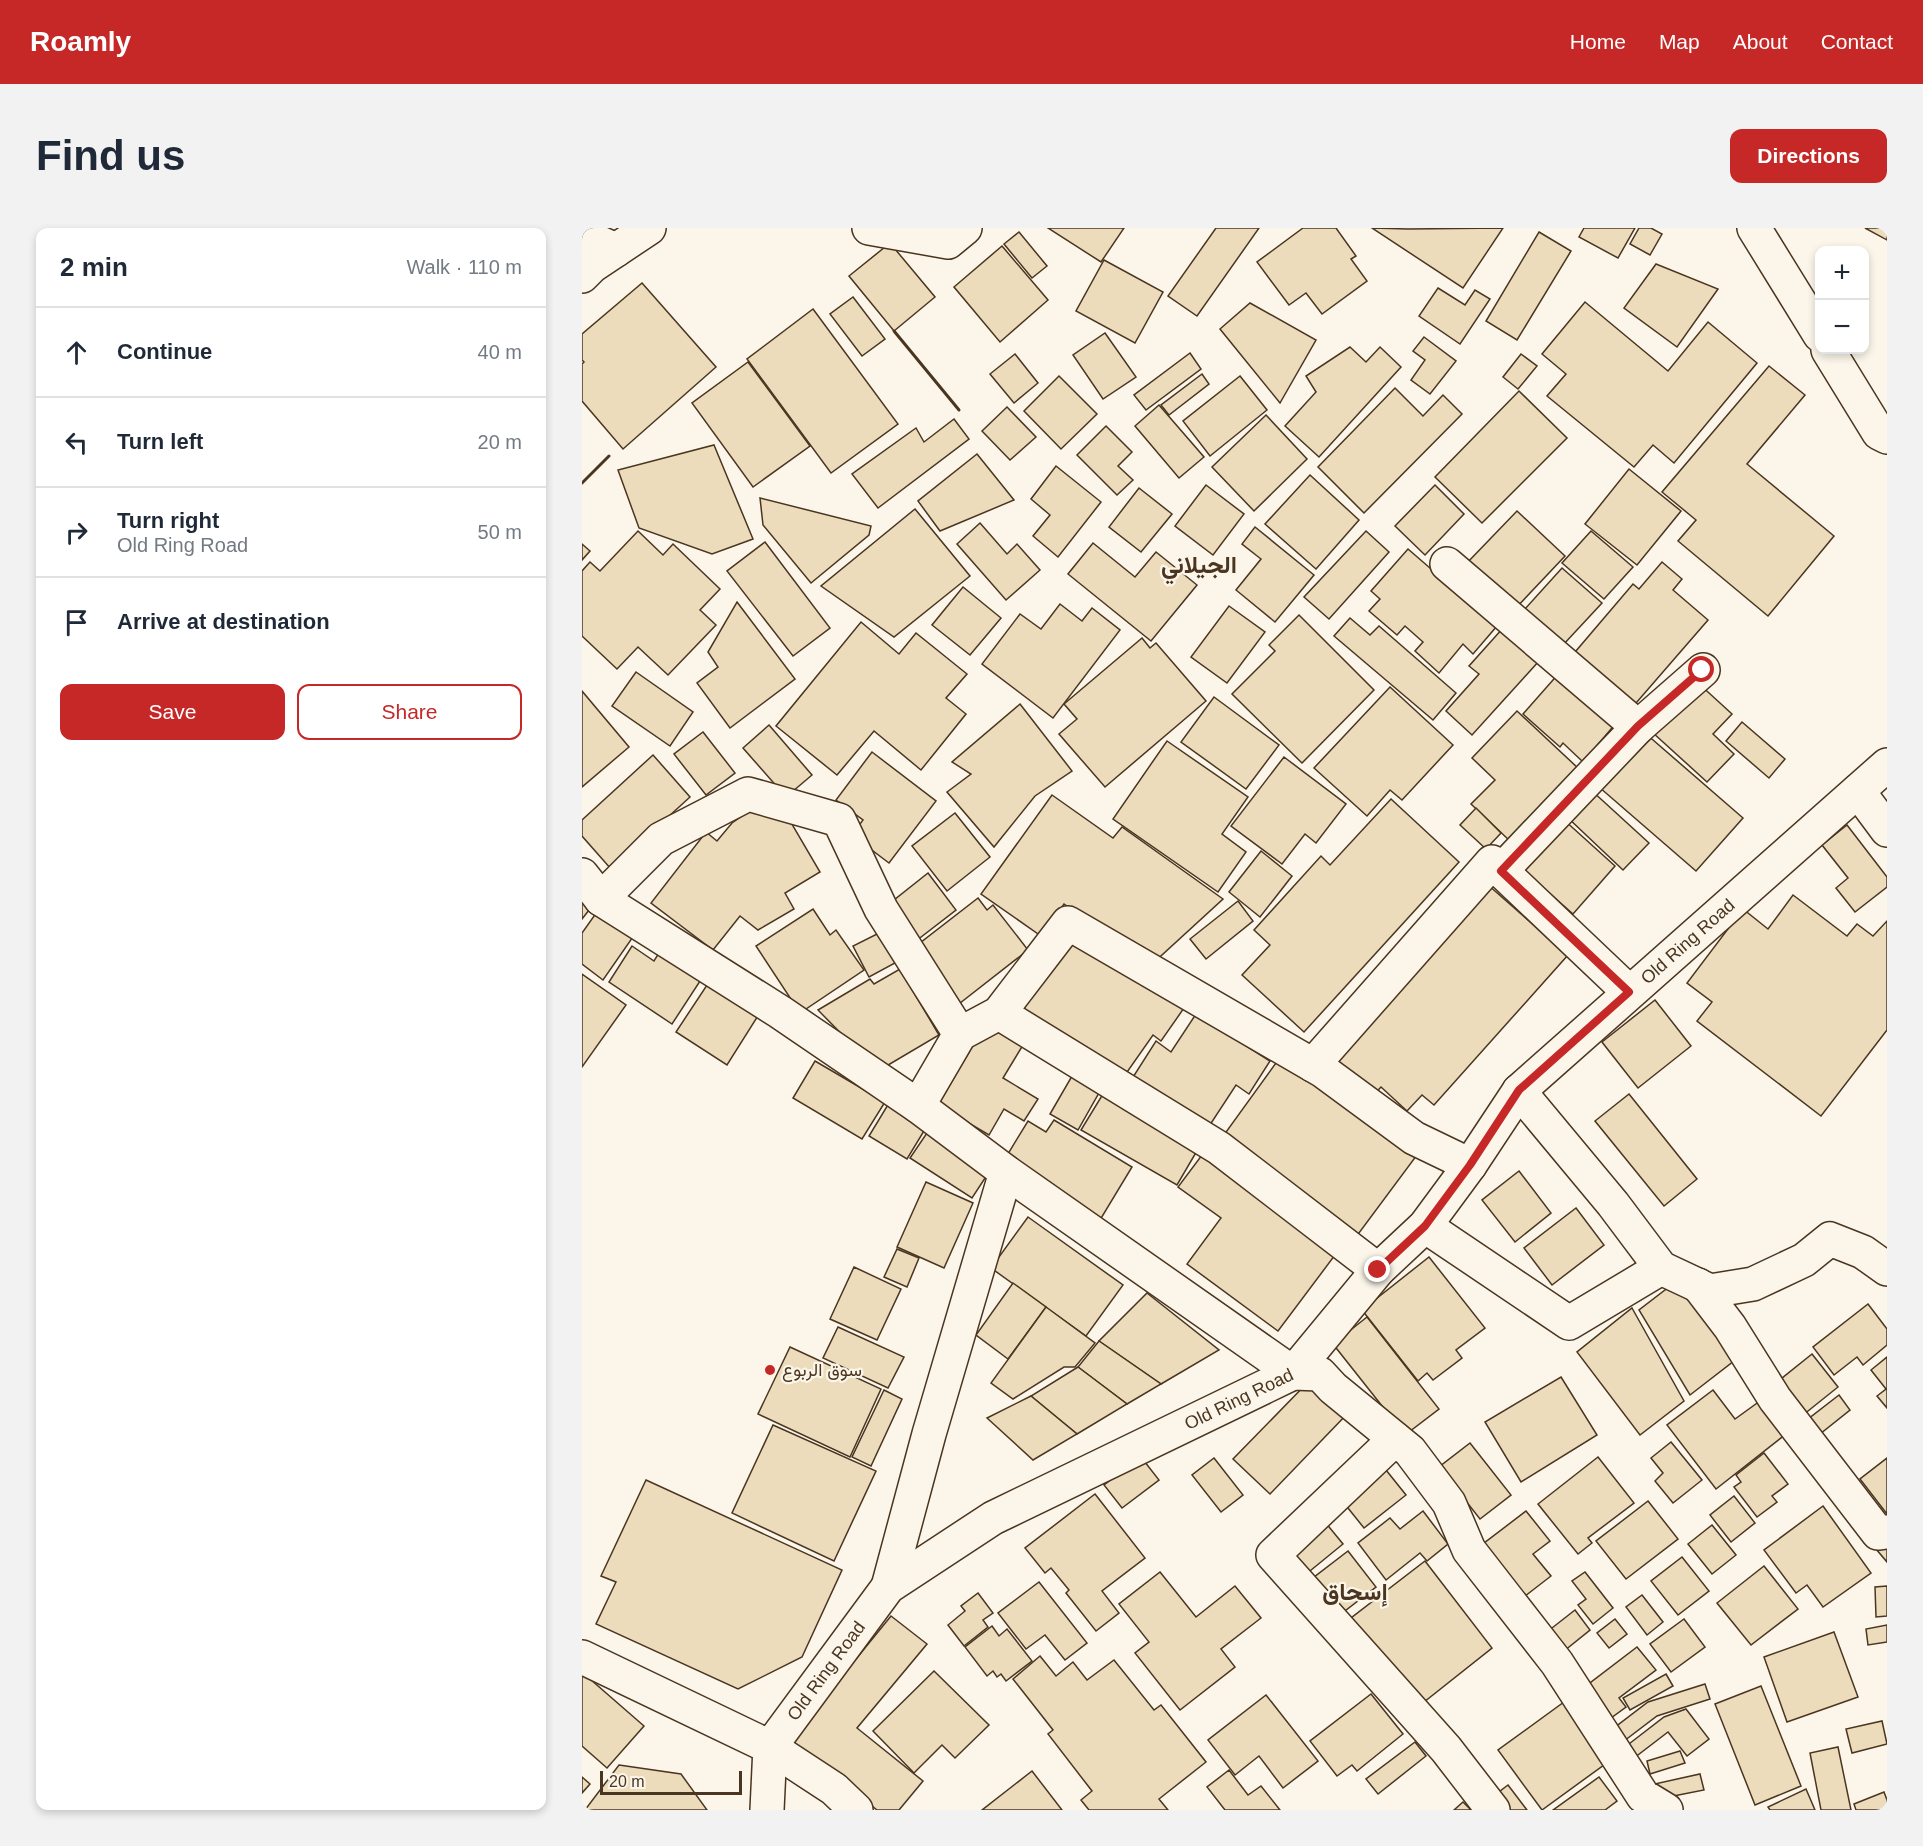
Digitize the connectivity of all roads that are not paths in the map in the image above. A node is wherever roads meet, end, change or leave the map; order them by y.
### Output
1 (648, 228) edge
2 (870, 228) edge
3 (964, 228) edge
4 (1754, 228) edge
5 (582, 235) edge
6 (616, 250) junction
7 (582, 276) edge
8 (1815, 327) edge
9 (1830, 354) edge
10 (1887, 437) edge
11 (1447, 564) dead end
12 (1702, 670) dead end
13 (1638, 726) junction
14 (1887, 765) edge
15 (1858, 791) junction
16 (1887, 830) edge
17 (1497, 866) junction
18 (592, 887) edge
19 (1629, 992) junction
20 (999, 1012) junction
21 (960, 1034) junction
22 (1313, 1065) junction
23 (1519, 1090) junction
24 (918, 1106) junction
25 (1470, 1165) junction
26 (1006, 1172) junction
27 (1425, 1226) junction
28 (1661, 1268) junction
29 (1887, 1269) edge
30 (1378, 1270) junction
31 (1698, 1285) junction
32 (1293, 1373) junction
33 (1395, 1439) junction
34 (1887, 1532) edge
35 (888, 1587) junction
36 (582, 1658) edge
37 (770, 1747) junction
38 (766, 1810) edge
39 (856, 1810) edge
40 (1493, 1810) edge
41 (1666, 1810) edge

1 - 6 street
2 - 3 street
4 - 8 street
5 - 6 street
6 - 7 street
9 - 10 street
11 - 13 street
12 - 13 street
13 - 17 street
14 - 15 street, Old Ring Road
15 - 16 street
15 - 19 street, Old Ring Road
17 - 19 street
17 - 22 street
18 - 21 street
18 - 24 street
19 - 23 street, Old Ring Road
20 - 21 street
20 - 22 street
20 - 30 street
21 - 24 street
22 - 25 street
23 - 25 street, Old Ring Road
23 - 28 street
24 - 26 street
25 - 27 street, Old Ring Road
26 - 32 street
26 - 35 street
27 - 28 street
27 - 30 street, Old Ring Road
28 - 31 street
29 - 31 street
30 - 32 street, Old Ring Road
31 - 34 street
32 - 33 street
32 - 35 street, Old Ring Road
33 - 40 street
33 - 41 street
35 - 37 street, Old Ring Road
36 - 37 street
37 - 38 street
37 - 39 street

